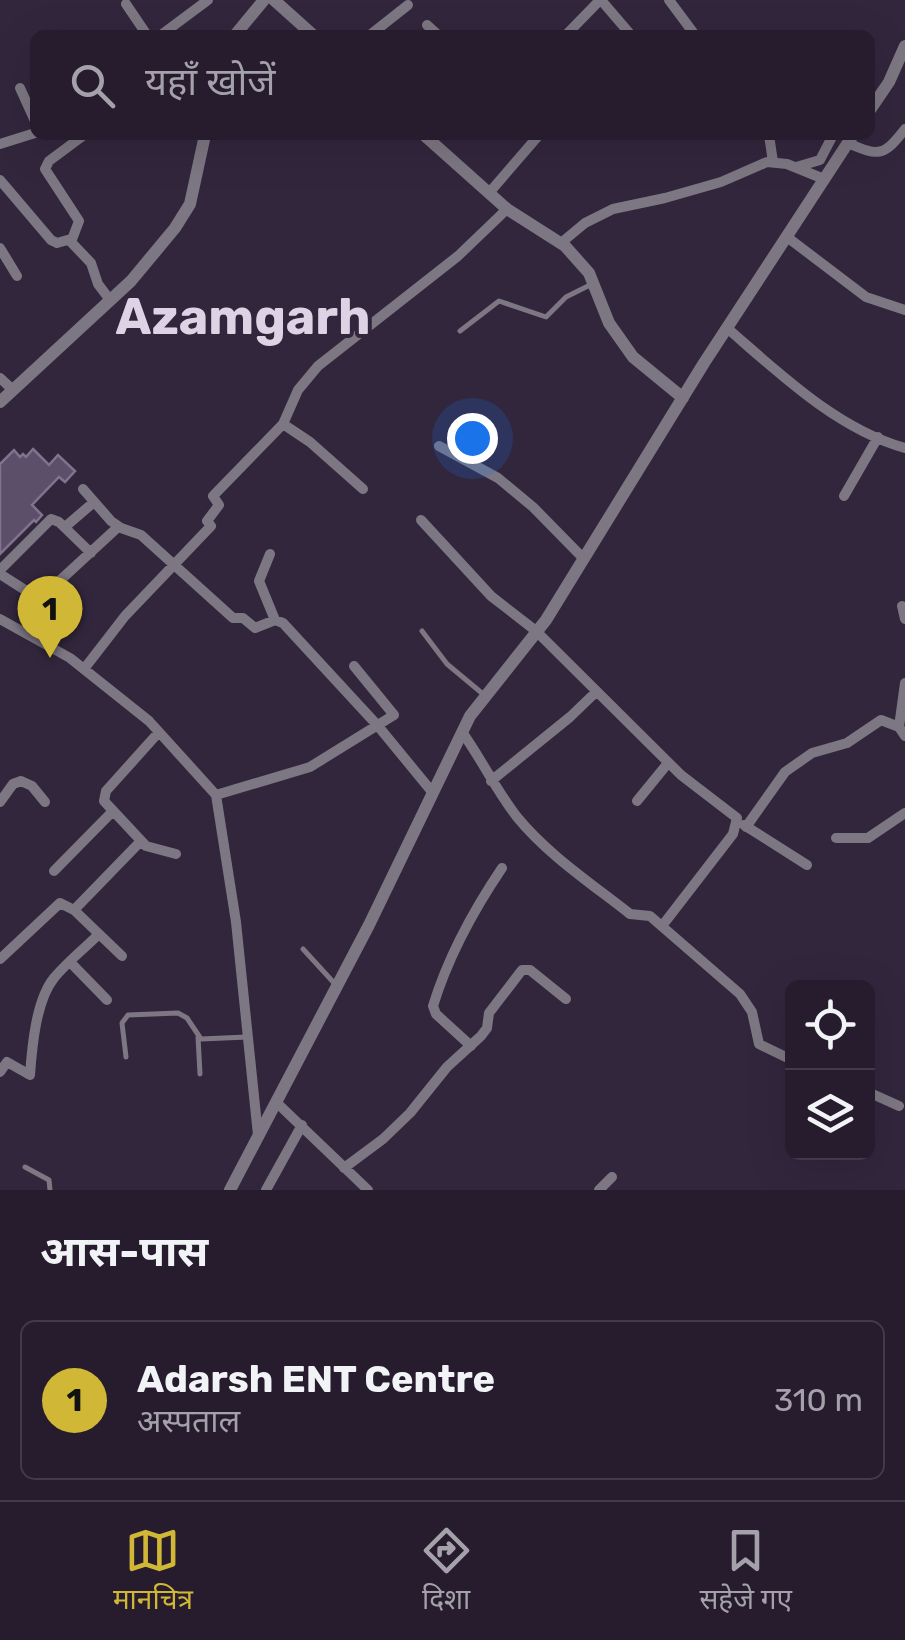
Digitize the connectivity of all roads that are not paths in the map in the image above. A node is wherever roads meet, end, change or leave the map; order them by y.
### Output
1 (208, 0) edge
2 (264, 0) edge
3 (274, 0) edge
4 (601, 0) edge
5 (669, 0) edge
6 (127, 1) edge
7 (408, 4) dead end
8 (427, 25) dead end
9 (144, 30) edge
10 (168, 30) edge
11 (239, 30) edge
12 (307, 30) edge
13 (376, 30) edge
14 (432, 30) edge
15 (571, 30) edge
16 (627, 30) edge
17 (691, 30) edge
18 (905, 46) edge
19 (20, 88) dead end
20 (875, 102) edge
21 (30, 110) edge
22 (905, 128) edge
23 (30, 135) edge
24 (77, 140) edge
25 (204, 140) edge
26 (431, 140) edge
27 (535, 140) edge
28 (771, 140) edge
29 (831, 140) edge
30 (850, 140) edge
31 (853, 140) edge
32 (0, 144) edge
33 (773, 162) junction
34 (796, 167) junction
35 (0, 180) edge
36 (824, 180) junction
37 (488, 192) junction
38 (507, 209) junction
39 (786, 237) junction
40 (70, 239) junction
41 (561, 243) junction
42 (0, 248) edge
43 (17, 276) dead end
44 (593, 284) junction
45 (110, 300) junction
46 (905, 310) edge
47 (727, 328) junction
48 (460, 331) dead end
49 (0, 378) edge
50 (14, 390) junction
51 (682, 398) junction
52 (0, 402) edge
53 (283, 424) junction
54 (878, 437) junction
55 (440, 446) dead end
56 (905, 448) edge
57 (82, 488) dead end
58 (363, 489) dead end
59 (844, 496) dead end
60 (94, 502) junction
61 (421, 520) dead end
62 (118, 526) junction
63 (65, 527) junction
64 (91, 554) junction
65 (270, 554) dead end
66 (584, 559) junction
67 (173, 566) junction
68 (0, 572) edge
69 (902, 606) dead end
70 (0, 619) edge
71 (905, 619) edge
72 (275, 620) junction
73 (422, 631) dead end
74 (536, 631) junction
75 (354, 666) dead end
76 (84, 670) junction
77 (905, 683) edge
78 (595, 692) junction
79 (485, 696) junction
80 (378, 726) junction
81 (159, 732) junction
82 (462, 732) junction
83 (902, 732) edge
84 (668, 763) junction
85 (491, 781) junction
86 (433, 793) junction
87 (216, 795) junction
88 (637, 801) dead end
89 (0, 802) edge
90 (45, 802) dead end
91 (112, 812) junction
92 (905, 813) edge
93 (742, 824) junction
94 (836, 838) dead end
95 (140, 842) junction
96 (176, 854) dead end
97 (807, 865) dead end
98 (502, 868) dead end
99 (54, 871) dead end
100 (74, 910) junction
101 (662, 926) junction
102 (100, 934) junction
103 (302, 950) dead end
104 (122, 956) dead end
105 (0, 959) edge
106 (70, 962) junction
107 (337, 986) junction
108 (566, 998) dead end
109 (108, 1000) dead end
110 (248, 1037) junction
111 (198, 1038) junction
112 (471, 1046) junction
113 (126, 1057) dead end
114 (785, 1057) edge
115 (0, 1072) edge
116 (200, 1074) dead end
117 (875, 1095) edge
118 (276, 1102) junction
119 (899, 1106) dead end
120 (302, 1125) junction
121 (259, 1140) junction
122 (25, 1167) dead end
123 (344, 1168) junction
124 (612, 1177) dead end
125 (50, 1190) edge
126 (230, 1190) edge
127 (266, 1190) edge
128 (368, 1190) edge
129 (599, 1190) edge

1 - 10 street
2 - 11 street
3 - 12 street
4 - 15 street
4 - 16 street
5 - 17 street
6 - 9 street
7 - 13 street
8 - 14 street
18 - 20 street
19 - 21 street
22 - 31 street
23 - 32 street
24 - 40 street
25 - 45 street
26 - 37 street
27 - 37 street
28 - 33 street
29 - 34 street
30 - 36 street
33 - 34 street
33 - 41 street
34 - 36 street
35 - 40 street
36 - 39 street
37 - 38 street
38 - 41 street
38 - 53 street
39 - 46 street
39 - 47 street
40 - 45 street
41 - 44 street
42 - 43 street
44 - 48 lane
44 - 51 street
45 - 50 street
47 - 51 street
47 - 54 street
49 - 50 street
50 - 52 street
51 - 66 street
53 - 58 street
53 - 67 street
54 - 56 street
54 - 59 street
55 - 66 street
57 - 60 street
60 - 62 street
60 - 63 street
61 - 74 street
62 - 64 street
62 - 67 street
63 - 64 street
63 - 68 street
64 - 68 street
65 - 72 street
66 - 74 street
67 - 72 street
67 - 76 street
69 - 71 street
70 - 76 street
72 - 80 street
73 - 79 lane
74 - 78 street
74 - 79 street
75 - 80 street
76 - 81 street
77 - 83 street
78 - 84 street
78 - 85 street
79 - 82 street
80 - 86 street
80 - 87 street
81 - 87 street
81 - 91 street
82 - 85 street
82 - 86 street
83 - 93 street
84 - 88 street
84 - 93 street
85 - 101 street
86 - 107 street
87 - 110 street
89 - 90 street
91 - 95 street
91 - 99 street
92 - 94 street
93 - 97 street
93 - 101 street
95 - 96 street
95 - 100 street
98 - 112 street
100 - 102 street
100 - 105 street
101 - 114 street
102 - 104 street
102 - 106 street
103 - 107 lane
106 - 109 street
106 - 115 street
107 - 118 street
108 - 112 street
110 - 111 lane
110 - 121 street
111 - 113 lane
111 - 116 lane
112 - 123 street
117 - 119 street
118 - 120 street
118 - 121 street
120 - 123 street
120 - 127 street
121 - 126 street
122 - 125 lane
123 - 128 street
124 - 129 street

